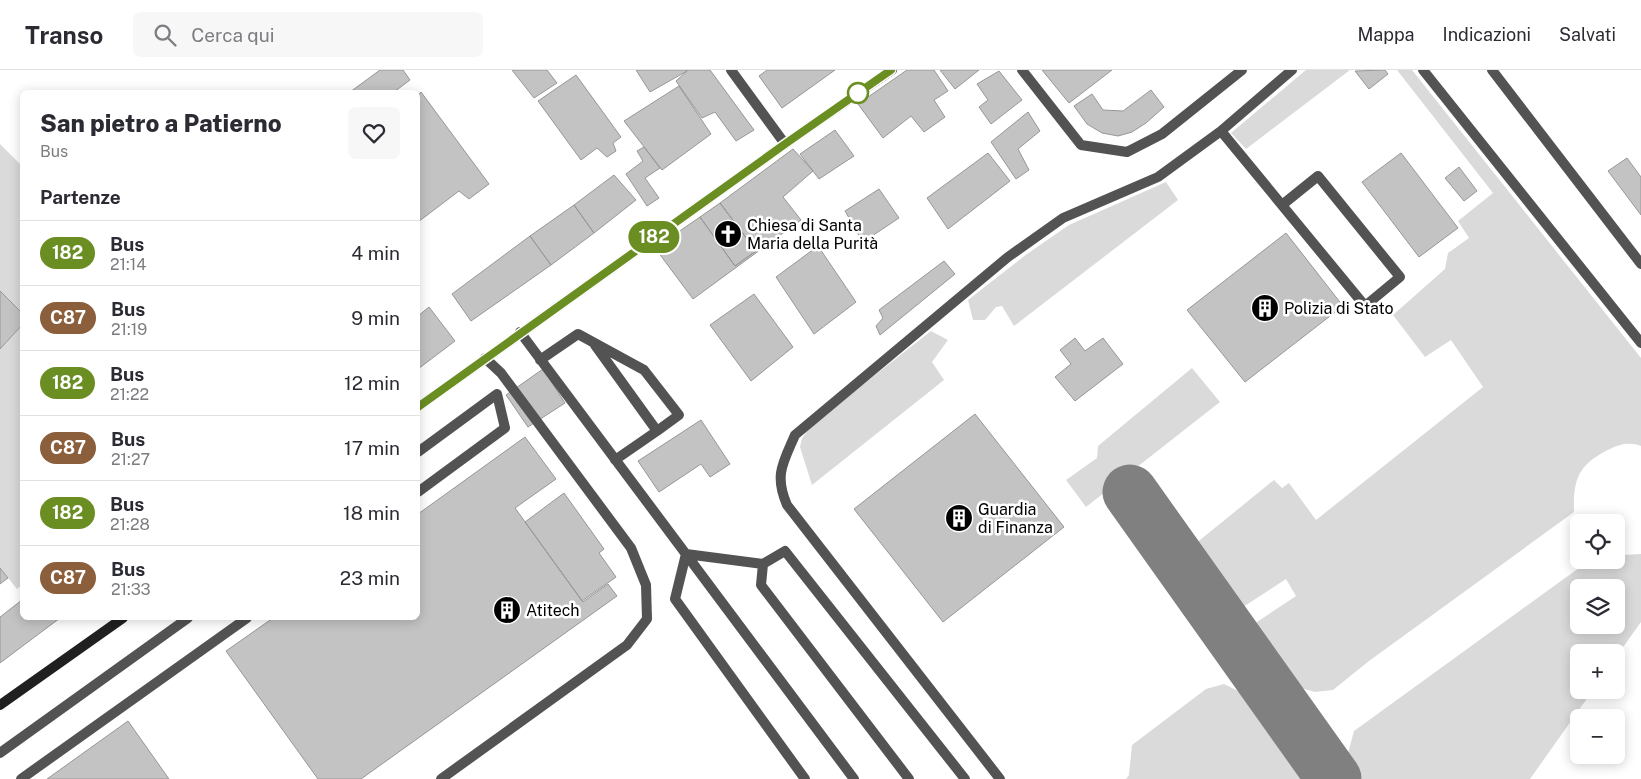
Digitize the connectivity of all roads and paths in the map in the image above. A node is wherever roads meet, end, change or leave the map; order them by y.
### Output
1 (731, 70) edge
2 (892, 70) edge
3 (1022, 70) edge
4 (1242, 70) edge
5 (1292, 70) edge
6 (1423, 70) edge
7 (1492, 70) edge
8 (1220, 131) junction
9 (785, 144) junction
10 (1282, 205) junction
11 (1641, 264) edge
12 (520, 332) junction
13 (593, 342) junction
14 (1641, 343) edge
15 (485, 358) junction
16 (540, 360) junction
17 (501, 373) junction
18 (497, 394) junction
19 (420, 406) edge
20 (657, 431) junction
21 (420, 451) edge
22 (615, 460) junction
23 (420, 491) edge
24 (686, 554) junction
25 (763, 564) junction
26 (120, 620) edge
27 (185, 620) edge
28 (244, 620) edge
29 (0, 705) edge
30 (0, 753) edge
31 (21, 779) edge
32 (441, 779) edge
33 (805, 779) edge
34 (854, 779) edge
35 (909, 779) edge
36 (964, 779) edge
37 (1000, 779) edge

1 - 9 street
2 - 9 street
3 - 4 street
5 - 8 street
6 - 14 street
7 - 11 street
8 - 10 street
8 - 37 street
9 - 12 street
10 - 10 street
12 - 15 street
12 - 16 street
13 - 16 street
13 - 20 street
13 - 20 street
15 - 17 street
15 - 19 street
16 - 22 street
17 - 18 street
17 - 32 street
18 - 21 street
18 - 23 street
20 - 22 street
22 - 24 street
24 - 25 street
24 - 33 street
24 - 34 street
25 - 35 street
25 - 36 street
26 - 29 street
27 - 30 street
28 - 31 street

